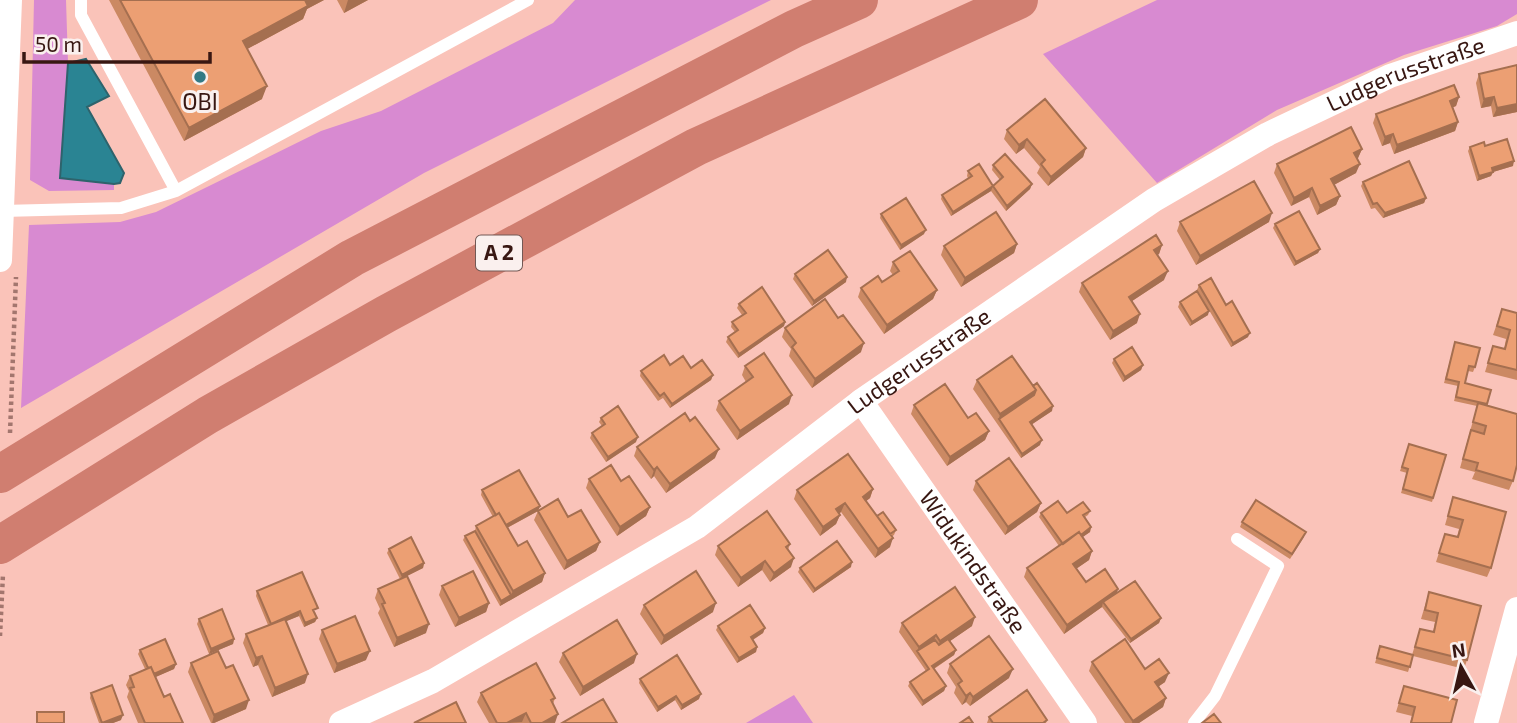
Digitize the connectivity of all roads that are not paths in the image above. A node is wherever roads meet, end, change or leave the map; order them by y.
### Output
1 (10, 0) edge
2 (81, 0) edge
3 (528, 0) edge
4 (859, 0) edge
5 (1018, 0) edge
6 (1517, 33) edge
7 (176, 191) junction
8 (2, 211) junction
9 (0, 260) edge
10 (861, 401) junction
11 (0, 474) edge
12 (1237, 539) dead end
13 (0, 545) edge
14 (1517, 609) edge
15 (341, 723) edge
16 (1085, 723) edge
17 (1194, 723) edge
18 (1486, 723) edge

1 - 8 street
2 - 7 lane
3 - 7 lane
4 - 11 highway
5 - 13 highway, A 2
6 - 10 street, Ludgerusstraße
7 - 8 lane
8 - 9 street
10 - 15 street, Ludgerusstraße
10 - 16 street, Widukindstraße
12 - 17 lane
14 - 18 street

